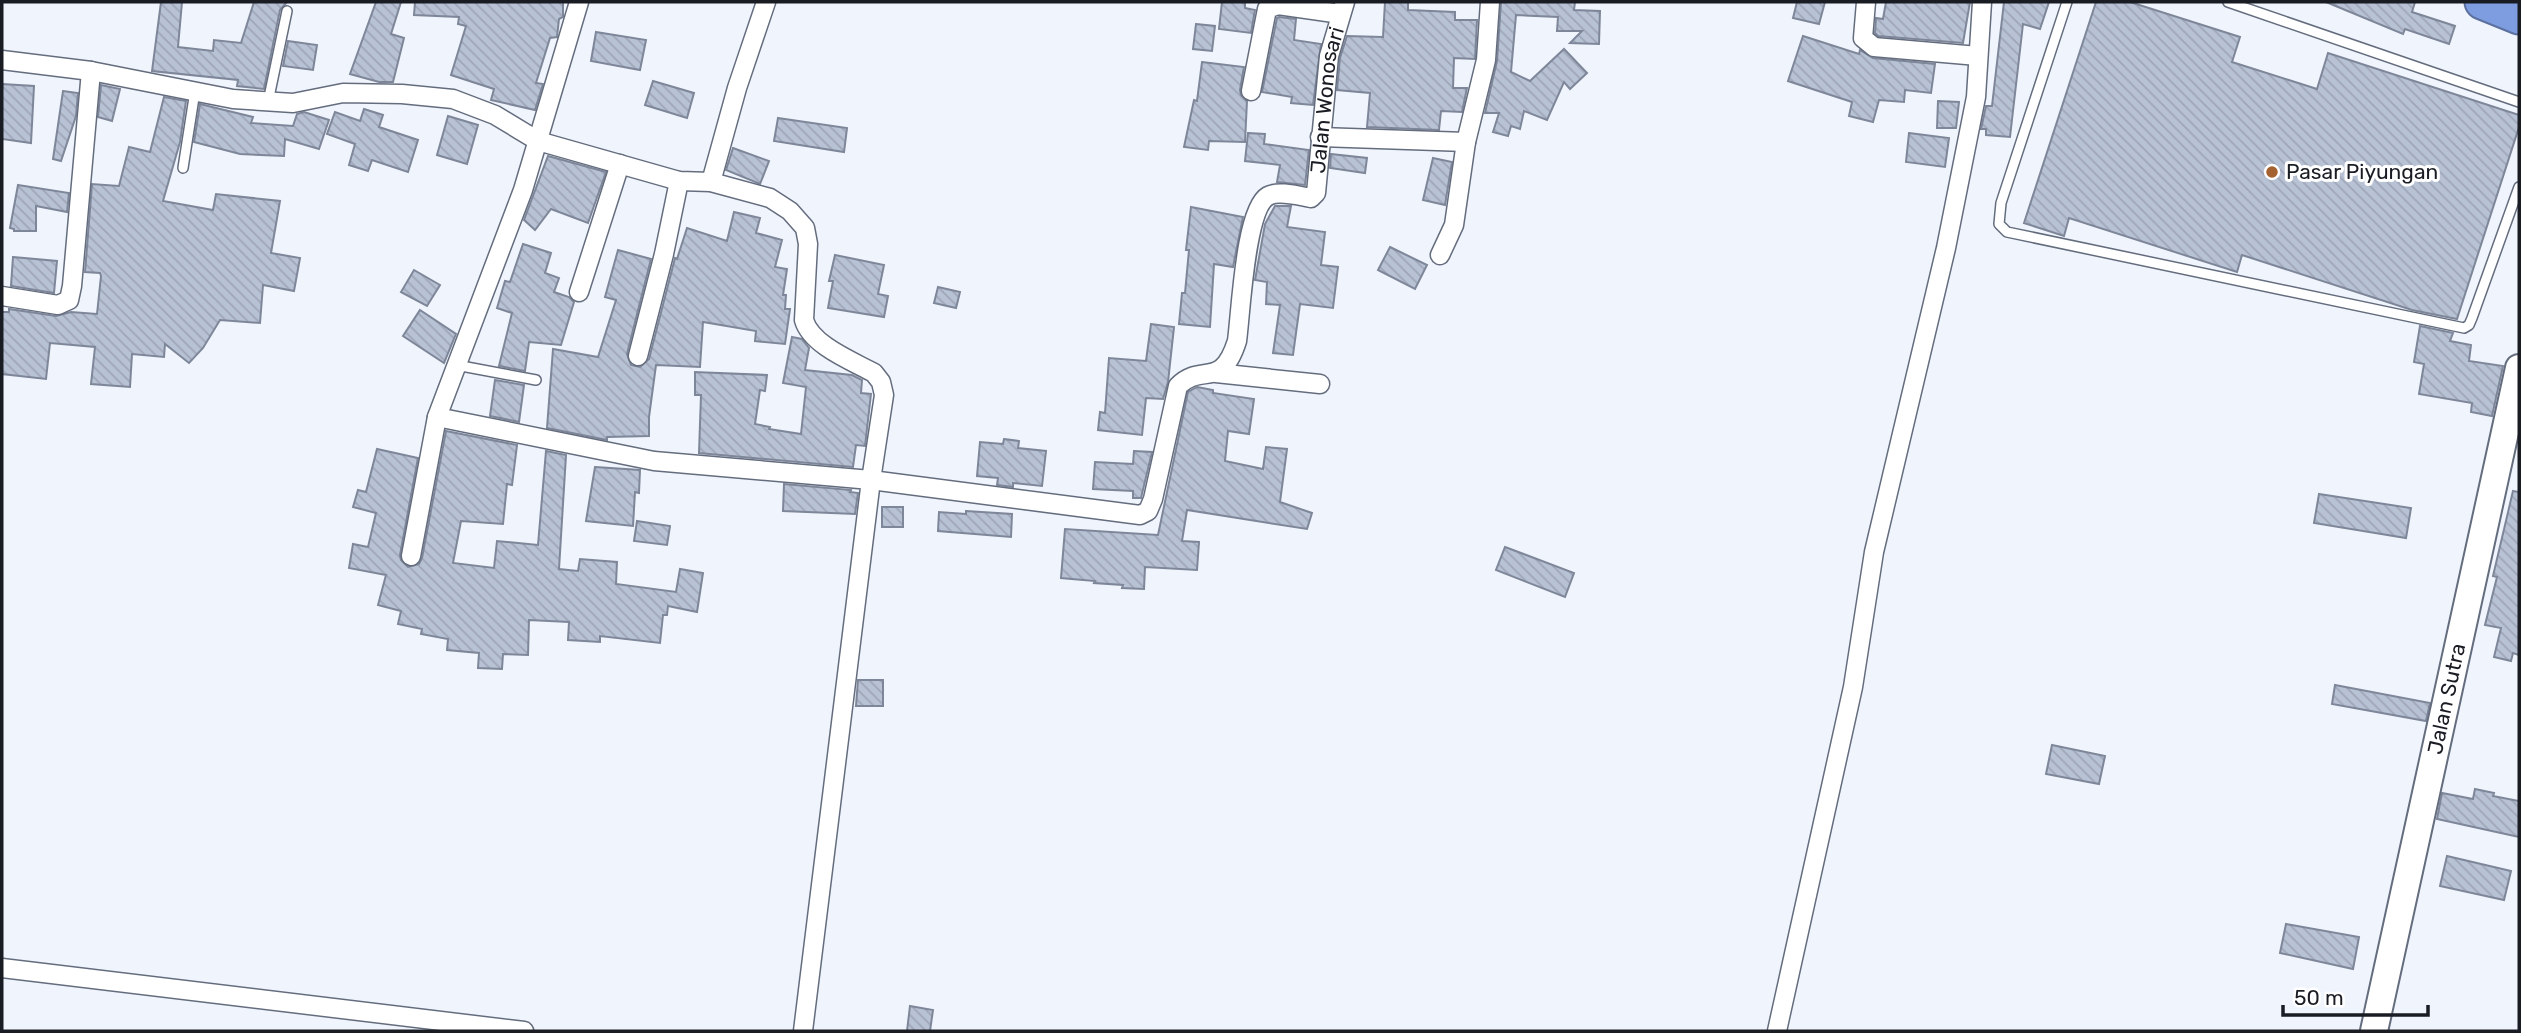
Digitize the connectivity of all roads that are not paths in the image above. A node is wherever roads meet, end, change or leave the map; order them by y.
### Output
1 (579, 2) edge
2 (766, 2) edge
3 (1490, 2) edge
4 (1866, 2) edge
5 (1982, 2) edge
6 (2067, 2) edge
7 (2228, 2) edge
8 (2482, 2) edge
9 (1343, 8) edge
10 (287, 11) dead end
11 (2519, 17) edge
12 (1978, 56) junction
13 (2, 60) edge
14 (91, 71) junction
15 (1251, 90) dead end
16 (195, 91) junction
17 (268, 102) junction
18 (2519, 102) edge
19 (1320, 137) junction
20 (538, 141) junction
21 (1466, 142) junction
22 (620, 164) junction
23 (183, 167) dead end
24 (679, 181) junction
25 (711, 182) junction
26 (2519, 187) edge
27 (1440, 255) dead end
28 (579, 292) dead end
29 (2, 296) edge
30 (638, 356) dead end
31 (456, 365) junction
32 (2519, 368) edge
33 (1216, 373) junction
34 (536, 380) dead end
35 (1320, 384) dead end
36 (437, 416) junction
37 (871, 480) junction
38 (411, 556) dead end
39 (2, 968) edge
40 (524, 1031) edge
41 (803, 1031) edge
42 (1777, 1031) edge
43 (2374, 1031) edge

1 - 20 street
2 - 25 street
3 - 21 street
4 - 12 street
5 - 12 street
6 - 26 lane
7 - 18 lane
8 - 11 highway
9 - 15 street
9 - 19 street, Jalan Wonosari
10 - 17 lane
12 - 42 street
13 - 14 street
14 - 16 street
14 - 29 street
16 - 17 street
16 - 23 lane
17 - 20 street
19 - 21 street
19 - 33 street, Jalan Wonosari
20 - 22 street
20 - 31 street
21 - 27 street
22 - 24 street
22 - 28 street
24 - 25 street
24 - 30 street
25 - 37 street
31 - 34 lane
31 - 36 street
32 - 43 street, Jalan Sutra
33 - 35 street
33 - 37 street
36 - 37 street
36 - 38 street
37 - 41 street
39 - 40 street

